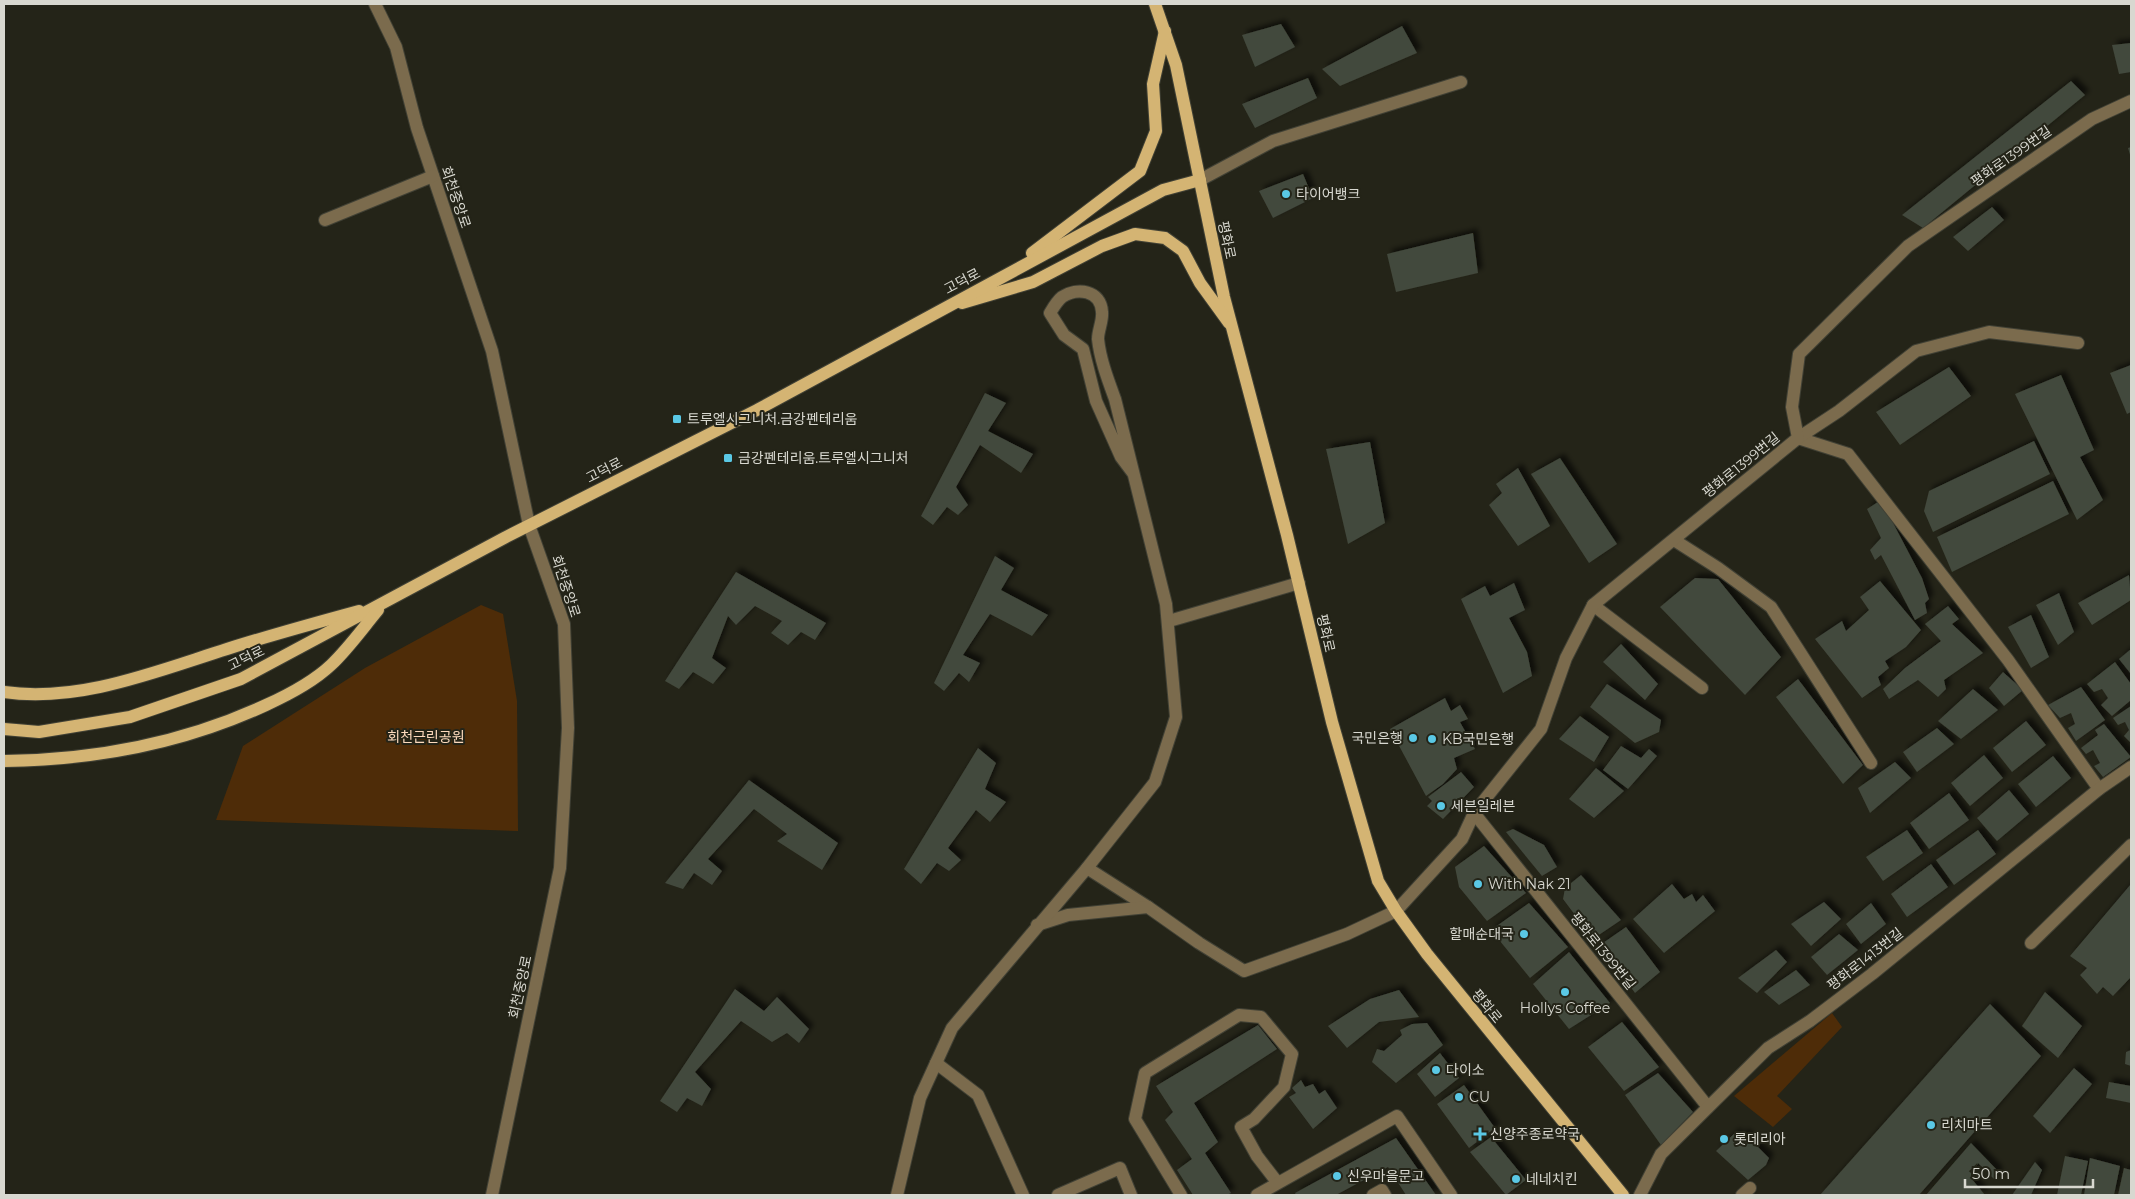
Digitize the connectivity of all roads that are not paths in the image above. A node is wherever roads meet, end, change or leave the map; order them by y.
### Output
1 (375, 4) edge
2 (1155, 4) edge
3 (1165, 31) junction
4 (1461, 82) dead end
5 (2131, 101) edge
6 (433, 176) junction
7 (1200, 180) junction
8 (325, 220) dead end
9 (996, 279) junction
10 (938, 310) junction
11 (1234, 330) junction
12 (2078, 343) dead end
13 (1798, 438) junction
14 (1133, 473) junction
15 (529, 525) junction
16 (1674, 540) junction
17 (1299, 583) junction
18 (383, 605) junction
19 (1593, 605) junction
20 (1169, 621) junction
21 (1702, 688) dead end
22 (4, 692) edge
23 (4, 730) edge
24 (4, 761) edge
25 (1872, 763) dead end
26 (2131, 767) edge
27 (2099, 789) junction
28 (1474, 813) junction
29 (2131, 844) edge
30 (1087, 868) junction
31 (1148, 907) junction
32 (1396, 910) junction
33 (1038, 925) junction
34 (2031, 942) dead end
35 (936, 1063) junction
36 (1708, 1107) junction
37 (1277, 1182) junction
38 (492, 1195) edge
39 (897, 1195) edge
40 (1023, 1195) edge
41 (1058, 1195) edge
42 (1131, 1195) edge
43 (1181, 1195) edge
44 (1257, 1195) edge
45 (1373, 1195) edge
46 (1385, 1195) edge
47 (1451, 1195) edge
48 (1623, 1195) edge
49 (1640, 1195) edge

1 - 6 street, 회천중앙로
2 - 3 main road, 평화로
3 - 7 main road, 평화로
3 - 9 main road
4 - 7 street
5 - 13 street, 평화로1399번길
6 - 8 street
6 - 15 street, 회천중앙로
7 - 9 main road, 고덕로
7 - 11 main road, 평화로
9 - 10 main road, 고덕로
10 - 11 main road
10 - 15 main road, 고덕로
11 - 17 main road, 평화로
12 - 13 street
13 - 16 street, 평화로1399번길
13 - 27 street
14 - 14 street
14 - 20 street
15 - 18 main road, 고덕로
15 - 38 street, 회천중앙로
16 - 19 street, 평화로1399번길
16 - 25 street
17 - 20 street
17 - 32 main road, 평화로
18 - 22 main road
18 - 23 main road, 고덕로
18 - 24 main road
19 - 21 street
19 - 28 street, 평화로1399번길
20 - 30 street
26 - 27 street, 평화로1413번길
27 - 36 street, 평화로1413번길
28 - 32 street, 평화로1399번길
28 - 36 street, 평화로1399번길
29 - 34 street
30 - 31 street
30 - 33 street
31 - 32 street
31 - 33 street
32 - 48 main road, 평화로
33 - 35 street
35 - 39 street
35 - 40 street
36 - 49 street, 평화로1413번길
37 - 43 street
37 - 44 street
37 - 47 street
41 - 42 street
45 - 46 street

